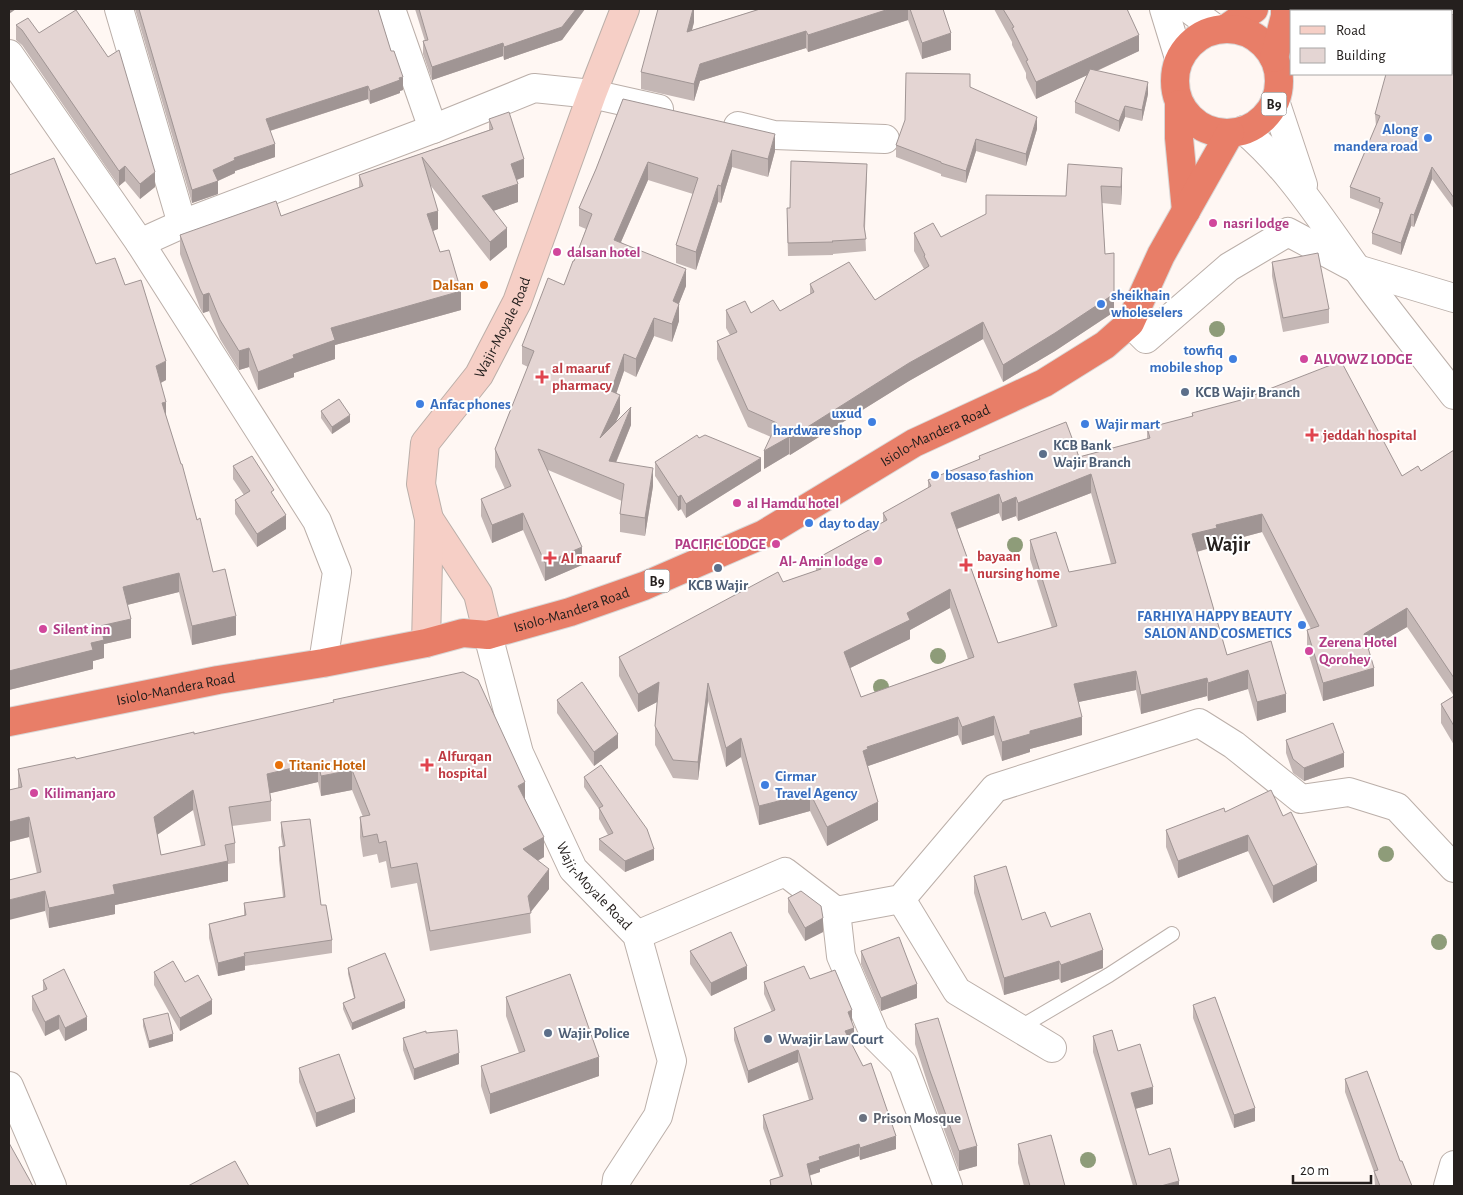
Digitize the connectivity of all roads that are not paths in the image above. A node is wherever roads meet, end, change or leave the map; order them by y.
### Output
1 (119, 9) edge
2 (391, 9) edge
3 (625, 9) edge
4 (1164, 9) edge
5 (1189, 9) edge
6 (1254, 9) edge
7 (1285, 9) edge
8 (1221, 29) junction
9 (9, 54) edge
10 (1179, 58) junction
11 (1274, 58) junction
12 (592, 94) junction
13 (1275, 101) junction
14 (1180, 104) junction
15 (678, 113) edge
16 (717, 122) edge
17 (433, 129) junction
18 (1237, 132) junction
19 (885, 140) dead end
20 (1308, 199) junction
21 (1186, 211) junction
22 (182, 224) junction
23 (140, 243) junction
24 (1357, 269) junction
25 (1454, 298) edge
26 (1130, 322) junction
27 (1454, 395) edge
28 (429, 519) junction
29 (488, 635) junction
30 (426, 643) junction
31 (323, 663) junction
32 (9, 722) edge
33 (1454, 868) edge
34 (901, 899) junction
35 (836, 911) junction
36 (1172, 934) dead end
37 (637, 935) junction
38 (1019, 1028) junction
39 (1052, 1048) dead end
40 (9, 1086) edge
41 (1454, 1165) edge
42 (52, 1186) edge
43 (616, 1186) edge
44 (948, 1186) edge
45 (1448, 1186) edge

1 - 22 street
2 - 17 street
3 - 12 main road, Wajir-Moyale Road
4 - 10 street
5 - 8 street
6 - 8 highway
7 - 11 highway, Isiolo-Mandera Road / B9
8 - 10 highway
8 - 11 highway, Isiolo-Mandera Road / B9
9 - 23 street
10 - 14 highway
11 - 13 highway, Isiolo-Mandera Road / B9
12 - 15 street
12 - 17 street
12 - 28 main road, Wajir-Moyale Road
13 - 18 highway, Isiolo-Mandera Road / B9
13 - 20 street
14 - 18 highway
14 - 21 highway
16 - 19 street
17 - 22 street
18 - 20 street
18 - 21 highway, Isiolo-Mandera Road / B9
20 - 24 street
21 - 26 highway, Isiolo-Mandera Road / B9
22 - 23 street
23 - 31 street
24 - 25 street
24 - 26 street
24 - 27 street
26 - 29 highway, Isiolo-Mandera Road / B9
28 - 29 main road
28 - 30 main road, Wajir-Moyale Road
29 - 30 highway, Isiolo-Mandera Road / B9
29 - 37 street, Wajir-Moyale Road
30 - 31 highway, Isiolo-Mandera Road / B9
31 - 32 highway, Isiolo-Mandera Road / B9
33 - 34 street
34 - 35 street
34 - 38 street
35 - 37 street
35 - 44 street
36 - 38 lane
37 - 43 street, Wajir-Moyale Road
38 - 39 street
40 - 42 street
41 - 45 street

